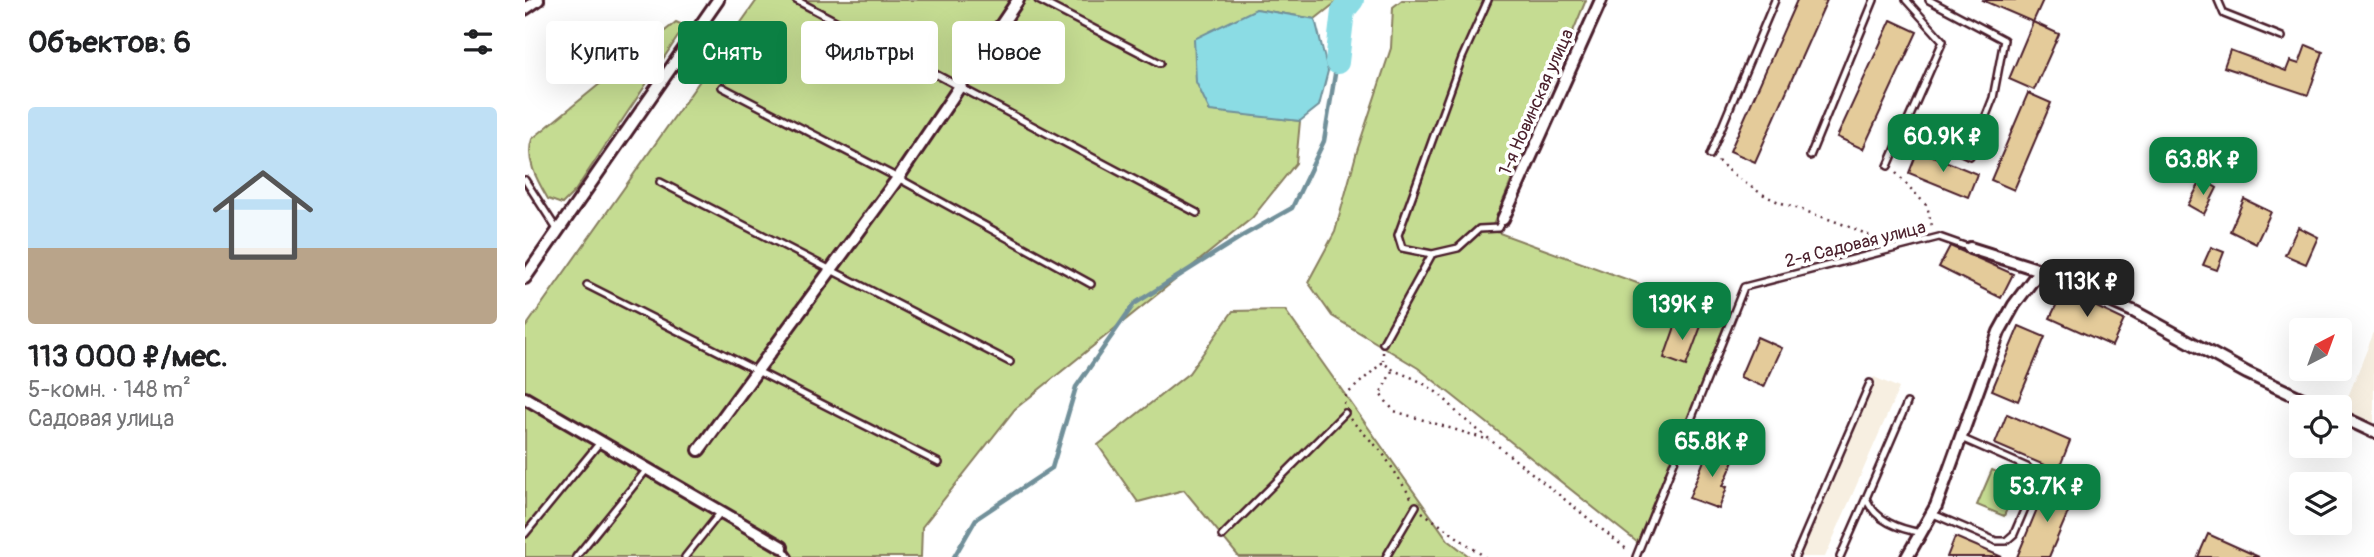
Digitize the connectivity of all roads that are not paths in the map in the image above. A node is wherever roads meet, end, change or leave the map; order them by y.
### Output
1 (538, 0) edge
2 (718, 0) edge
3 (796, 0) edge
4 (1018, 0) edge
5 (1038, 0) edge
6 (1488, 0) edge
7 (1601, 0) edge
8 (1775, 0) edge
9 (1874, 0) edge
10 (1906, 0) edge
11 (1929, 0) edge
12 (2218, 0) edge
13 (525, 9) edge
14 (2283, 37) dead end
15 (1160, 64) dead end
16 (722, 87) dead end
17 (960, 87) junction
18 (1915, 131) dead end
19 (1710, 155) road end
20 (1810, 156) dead end
21 (1888, 166) road end
22 (898, 178) junction
23 (525, 180) edge
24 (660, 182) dead end
25 (1197, 214) dead end
26 (1503, 219) joint
27 (558, 231) junction
28 (1969, 248) joint
29 (1432, 254) junction
30 (832, 268) junction
31 (2040, 270) junction
32 (525, 278) edge
33 (1091, 284) dead end
34 (587, 285) dead end
35 (1383, 343) road end
36 (1010, 362) dead end
37 (757, 371) junction
38 (1870, 383) dead end
39 (2294, 395) edge
40 (525, 398) edge
41 (1907, 403) dead end
42 (1345, 413) road end
43 (2352, 422) edge
44 (2374, 432) edge
45 (1961, 438) junction
46 (601, 441) junction
47 (699, 450) dead end
48 (939, 463) dead end
49 (648, 468) junction
50 (1866, 498) junction
51 (1416, 506) road end
52 (722, 510) junction
53 (1933, 514) junction
54 (1922, 533) junction
55 (525, 534) edge
56 (1222, 536) dead end
57 (782, 547) joint
58 (576, 557) edge
59 (685, 557) edge
60 (789, 557) edge
61 (1386, 557) edge
62 (1636, 557) edge
63 (1795, 557) edge
64 (1840, 557) edge
65 (1907, 557) edge

1 - 13 street
2 - 27 street
3 - 17 lane
4 - 17 street
5 - 15 lane
6 - 29 lane
7 - 26 street, 1-я Новинская улица
8 - 19 lane
9 - 20 lane
10 - 21 lane
11 - 18 lane
12 - 14 lane
16 - 22 lane
17 - 22 street
17 - 25 lane
22 - 30 street
22 - 33 lane
23 - 27 lane
24 - 30 lane
26 - 29 lane
27 - 32 street
28 - 31 street
28 - 62 lane, 2-я Садовая улица
29 - 35 lane
30 - 36 lane
30 - 37 street
31 - 39 street
31 - 45 street
34 - 37 lane
37 - 47 street
37 - 48 lane
38 - 63 lane
40 - 46 street
41 - 50 lane
42 - 56 lane
43 - 44 street
45 - 53 street
45 - 53 lane
46 - 49 street
46 - 55 lane
49 - 52 street
49 - 58 lane
50 - 54 lane
50 - 64 lane
51 - 61 lane
52 - 57 street
52 - 59 lane
53 - 54 street
54 - 65 street
57 - 60 lane

